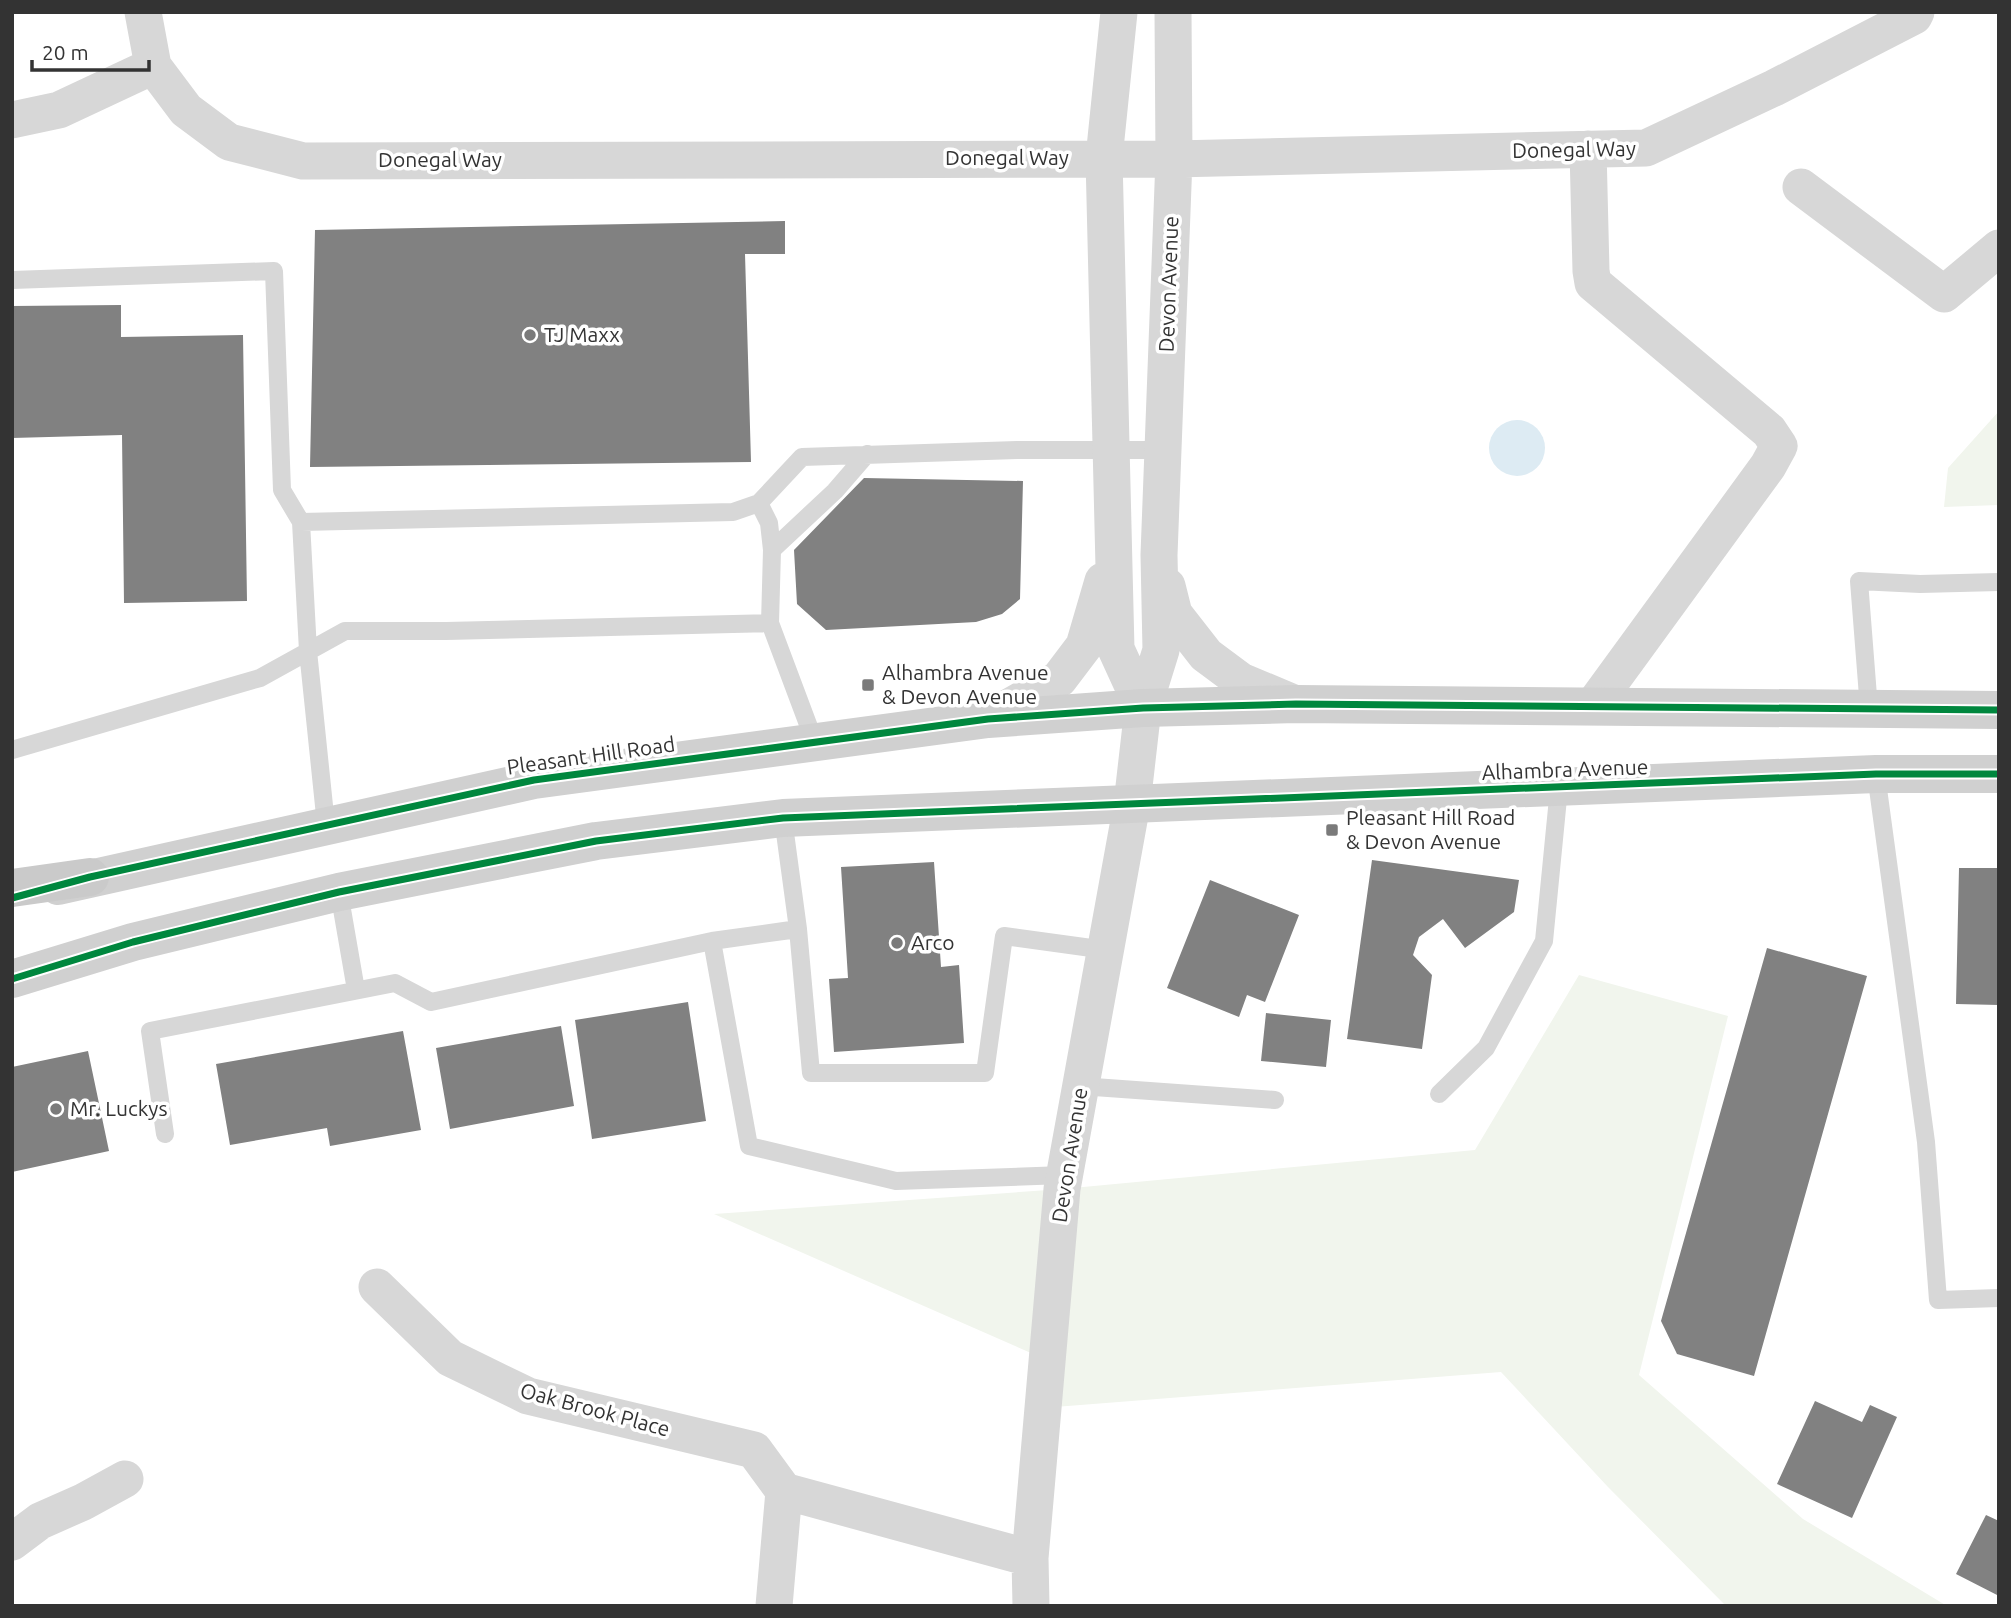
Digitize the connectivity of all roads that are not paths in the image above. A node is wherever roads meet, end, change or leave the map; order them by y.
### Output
1 (143, 12) edge
2 (1119, 12) edge
3 (1173, 12) edge
4 (1916, 12) edge
5 (153, 66) junction
6 (12, 120) edge
7 (1588, 149) junction
8 (1104, 158) junction
9 (1174, 159) junction
10 (1801, 187) dead end
11 (1999, 248) edge
12 (12, 279) edge
13 (1111, 449) junction
14 (1163, 450) junction
15 (867, 454) junction
16 (759, 503) junction
17 (300, 522) junction
18 (1113, 547) junction
19 (772, 550) junction
20 (1159, 555) junction
21 (1999, 582) edge
22 (770, 623) junction
23 (308, 651) junction
24 (1296, 704) junction
25 (1593, 706) junction
26 (1143, 708) junction
27 (1869, 709) junction
28 (1999, 710) edge
29 (988, 719) junction
30 (814, 743) junction
31 (12, 750) edge
32 (1999, 774) edge
33 (1876, 775) junction
34 (1559, 788) junction
35 (1132, 804) junction
36 (783, 817) junction
37 (326, 825) junction
38 (90, 877) junction
39 (12, 888) edge
40 (339, 892) junction
41 (12, 898) edge
42 (798, 929) junction
43 (712, 941) junction
44 (1106, 950) junction
45 (12, 979) edge
46 (356, 990) junction
47 (1080, 1086) junction
48 (1439, 1094) dead end
49 (1275, 1100) dead end
50 (165, 1134) dead end
51 (1064, 1175) junction
52 (377, 1287) dead end
53 (1999, 1298) edge
54 (125, 1479) dead end
55 (784, 1490) junction
56 (12, 1542) edge
57 (1030, 1558) junction
58 (775, 1606) edge
59 (1031, 1606) edge

1 - 5 street, Donegal Way
2 - 8 street
3 - 9 street, Devon Avenue
4 - 7 street, Donegal Way
5 - 6 street
5 - 8 street, Donegal Way
7 - 9 street, Donegal Way
7 - 25 street
8 - 9 street, Donegal Way
8 - 13 street
9 - 14 street, Devon Avenue
10 - 11 street
12 - 17 lane
13 - 14 lane
13 - 15 lane
13 - 18 street
14 - 20 street, Devon Avenue
15 - 16 lane
15 - 19 lane
16 - 17 lane
16 - 19 lane
17 - 23 lane
18 - 26 street
18 - 29 street
19 - 22 lane
20 - 24 street, Devon Avenue
20 - 26 street, Devon Avenue
21 - 27 lane
22 - 23 lane
22 - 30 lane
23 - 31 lane
23 - 37 lane
24 - 25 main road
24 - 26 main road
25 - 27 main road
26 - 29 main road, Pleasant Hill Road
26 - 35 street, Devon Avenue
27 - 28 main road
29 - 30 main road, Pleasant Hill Road
30 - 37 main road, Pleasant Hill Road
32 - 33 main road, Alhambra Avenue
33 - 34 main road, Alhambra Avenue
33 - 53 lane
34 - 35 main road, Alhambra Avenue
34 - 48 lane
35 - 36 main road
35 - 44 street, Devon Avenue
36 - 40 main road
36 - 42 lane
37 - 38 main road, Pleasant Hill Road
38 - 39 main road
38 - 41 main road, Pleasant Hill Road
40 - 45 main road
40 - 46 lane
42 - 43 lane
42 - 44 lane
43 - 46 lane
43 - 51 lane
44 - 47 street, Devon Avenue
46 - 50 lane
47 - 49 lane
47 - 51 street, Devon Avenue
51 - 57 street, Devon Avenue
52 - 55 street, Oak Brook Place
54 - 56 street
55 - 57 street
55 - 58 street
57 - 59 street, Devon Avenue

